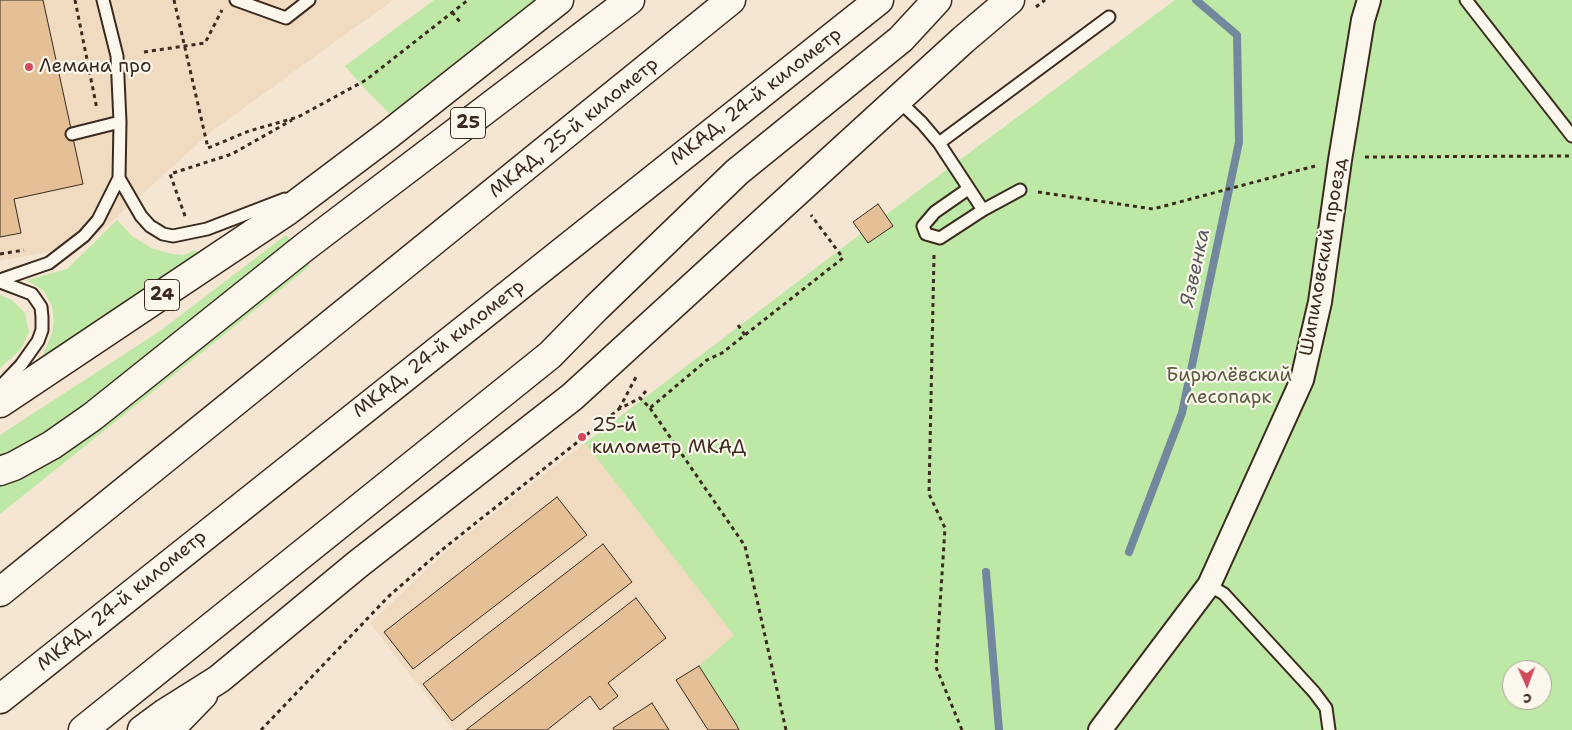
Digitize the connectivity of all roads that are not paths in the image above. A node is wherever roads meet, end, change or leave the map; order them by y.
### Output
1 (104, 0) edge
2 (236, 0) edge
3 (308, 0) edge
4 (560, 0) edge
5 (630, 0) edge
6 (731, 0) edge
7 (879, 0) edge
8 (937, 0) edge
9 (1010, 0) edge
10 (1369, 0) edge
11 (1466, 0) edge
12 (1109, 17) dead end
13 (898, 100) junction
14 (120, 122) junction
15 (72, 134) dead end
16 (1572, 136) edge
17 (939, 143) junction
18 (119, 178) junction
19 (322, 185) junction
20 (968, 189) junction
21 (1020, 190) road end
22 (983, 210) junction
23 (0, 281) edge
24 (0, 387) edge
25 (0, 403) edge
26 (0, 471) edge
27 (1209, 585) junction
28 (0, 592) edge
29 (219, 679) junction
30 (0, 699) edge
31 (83, 730) edge
32 (142, 730) edge
33 (169, 730) edge
34 (1100, 730) edge
35 (1329, 730) edge

1 - 14 lane
2 - 3 lane
4 - 19 main road, 24
5 - 26 main road, 25
6 - 28 main road, МКАД, 25-й километр
7 - 30 main road, МКАД, 24-й километр
8 - 31 main road
9 - 13 main road
10 - 27 street, Шипиловский проезд
11 - 16 lane
12 - 17 lane
13 - 17 lane
13 - 29 main road
14 - 15 lane
14 - 18 lane
17 - 20 lane
18 - 19 lane
18 - 23 lane
19 - 25 main road, 24
20 - 22 lane
20 - 22 lane
21 - 22 lane
23 - 24 lane
27 - 34 street, Шипиловский проезд
27 - 35 lane
29 - 32 main road
29 - 33 main road

